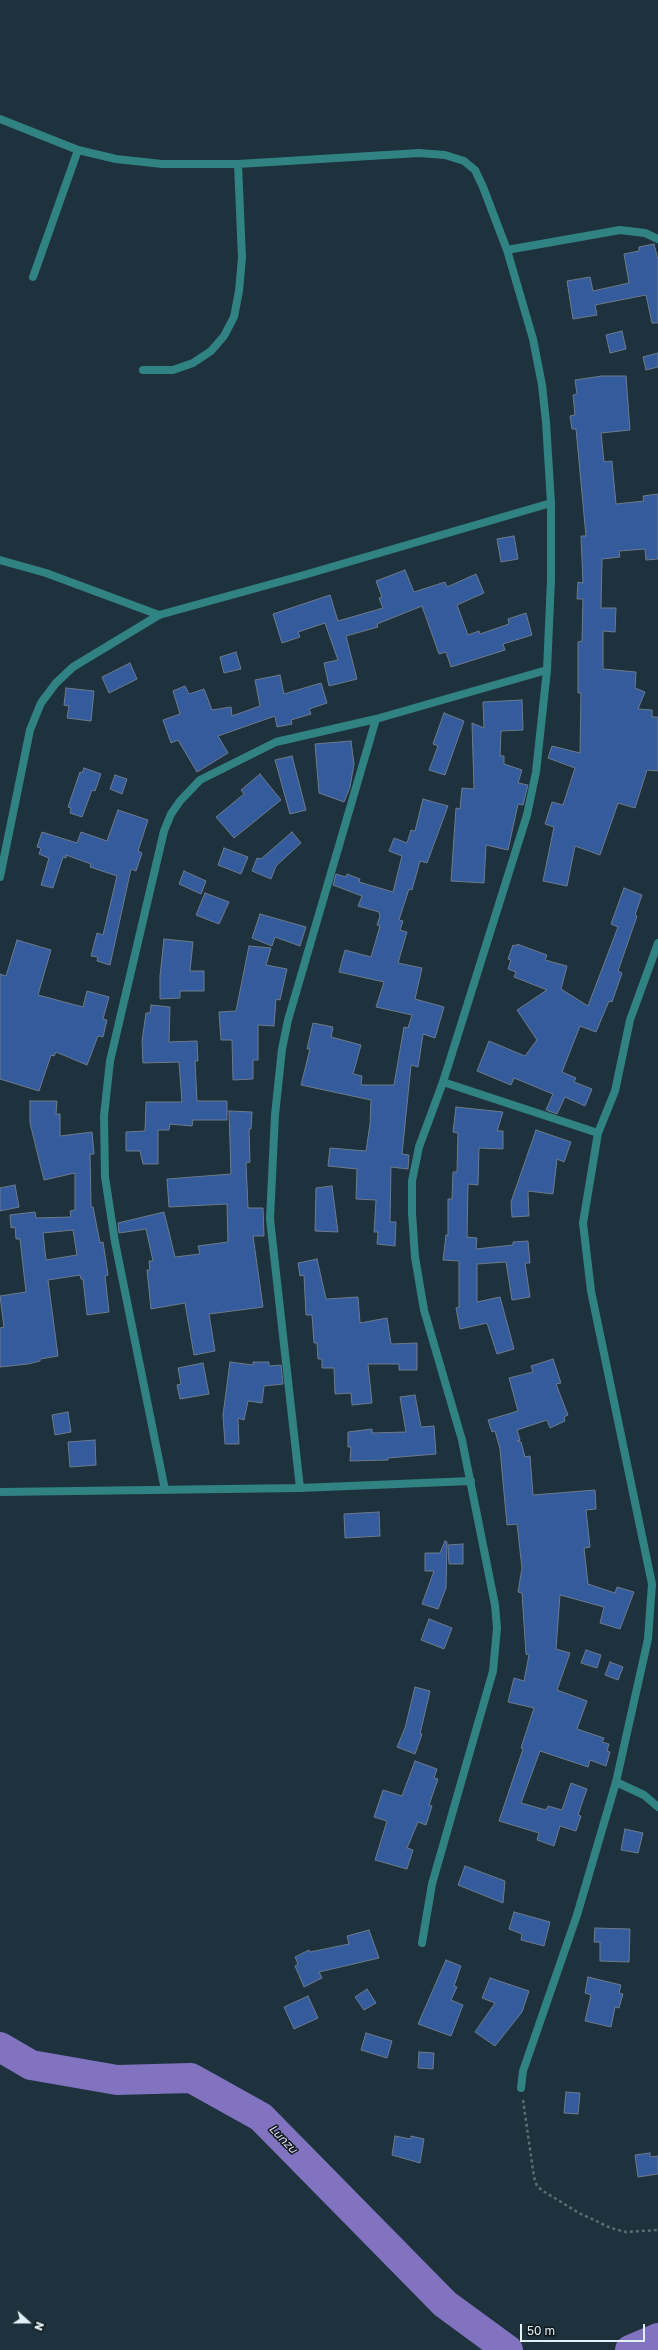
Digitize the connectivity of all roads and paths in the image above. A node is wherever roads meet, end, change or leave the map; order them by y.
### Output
1 (0, 119) edge
2 (78, 150) junction
3 (238, 164) junction
4 (658, 238) edge
5 (507, 250) junction
6 (33, 277) dead end
7 (143, 370) dead end
8 (550, 503) junction
9 (0, 560) edge
10 (159, 615) junction
11 (547, 670) junction
12 (376, 719) junction
13 (0, 877) edge
14 (658, 943) edge
15 (443, 1082) junction
16 (598, 1133) junction
17 (471, 1481) junction
18 (300, 1488) junction
19 (165, 1490) junction
20 (0, 1492) edge
21 (616, 1782) junction
22 (658, 1807) edge
23 (422, 1942) dead end
24 (521, 2088) joint
25 (658, 2230) edge

1 - 2 street
2 - 3 street
2 - 6 street
3 - 5 street
3 - 7 street
4 - 5 street
5 - 8 street
8 - 10 street
8 - 11 street
9 - 10 street
10 - 13 street
11 - 12 street
11 - 15 street
12 - 18 street
12 - 19 street
14 - 16 street
15 - 16 street
15 - 17 street
16 - 21 street
17 - 18 street
17 - 23 street
18 - 19 street
19 - 20 street
21 - 22 street
21 - 24 street
24 - 25 path

